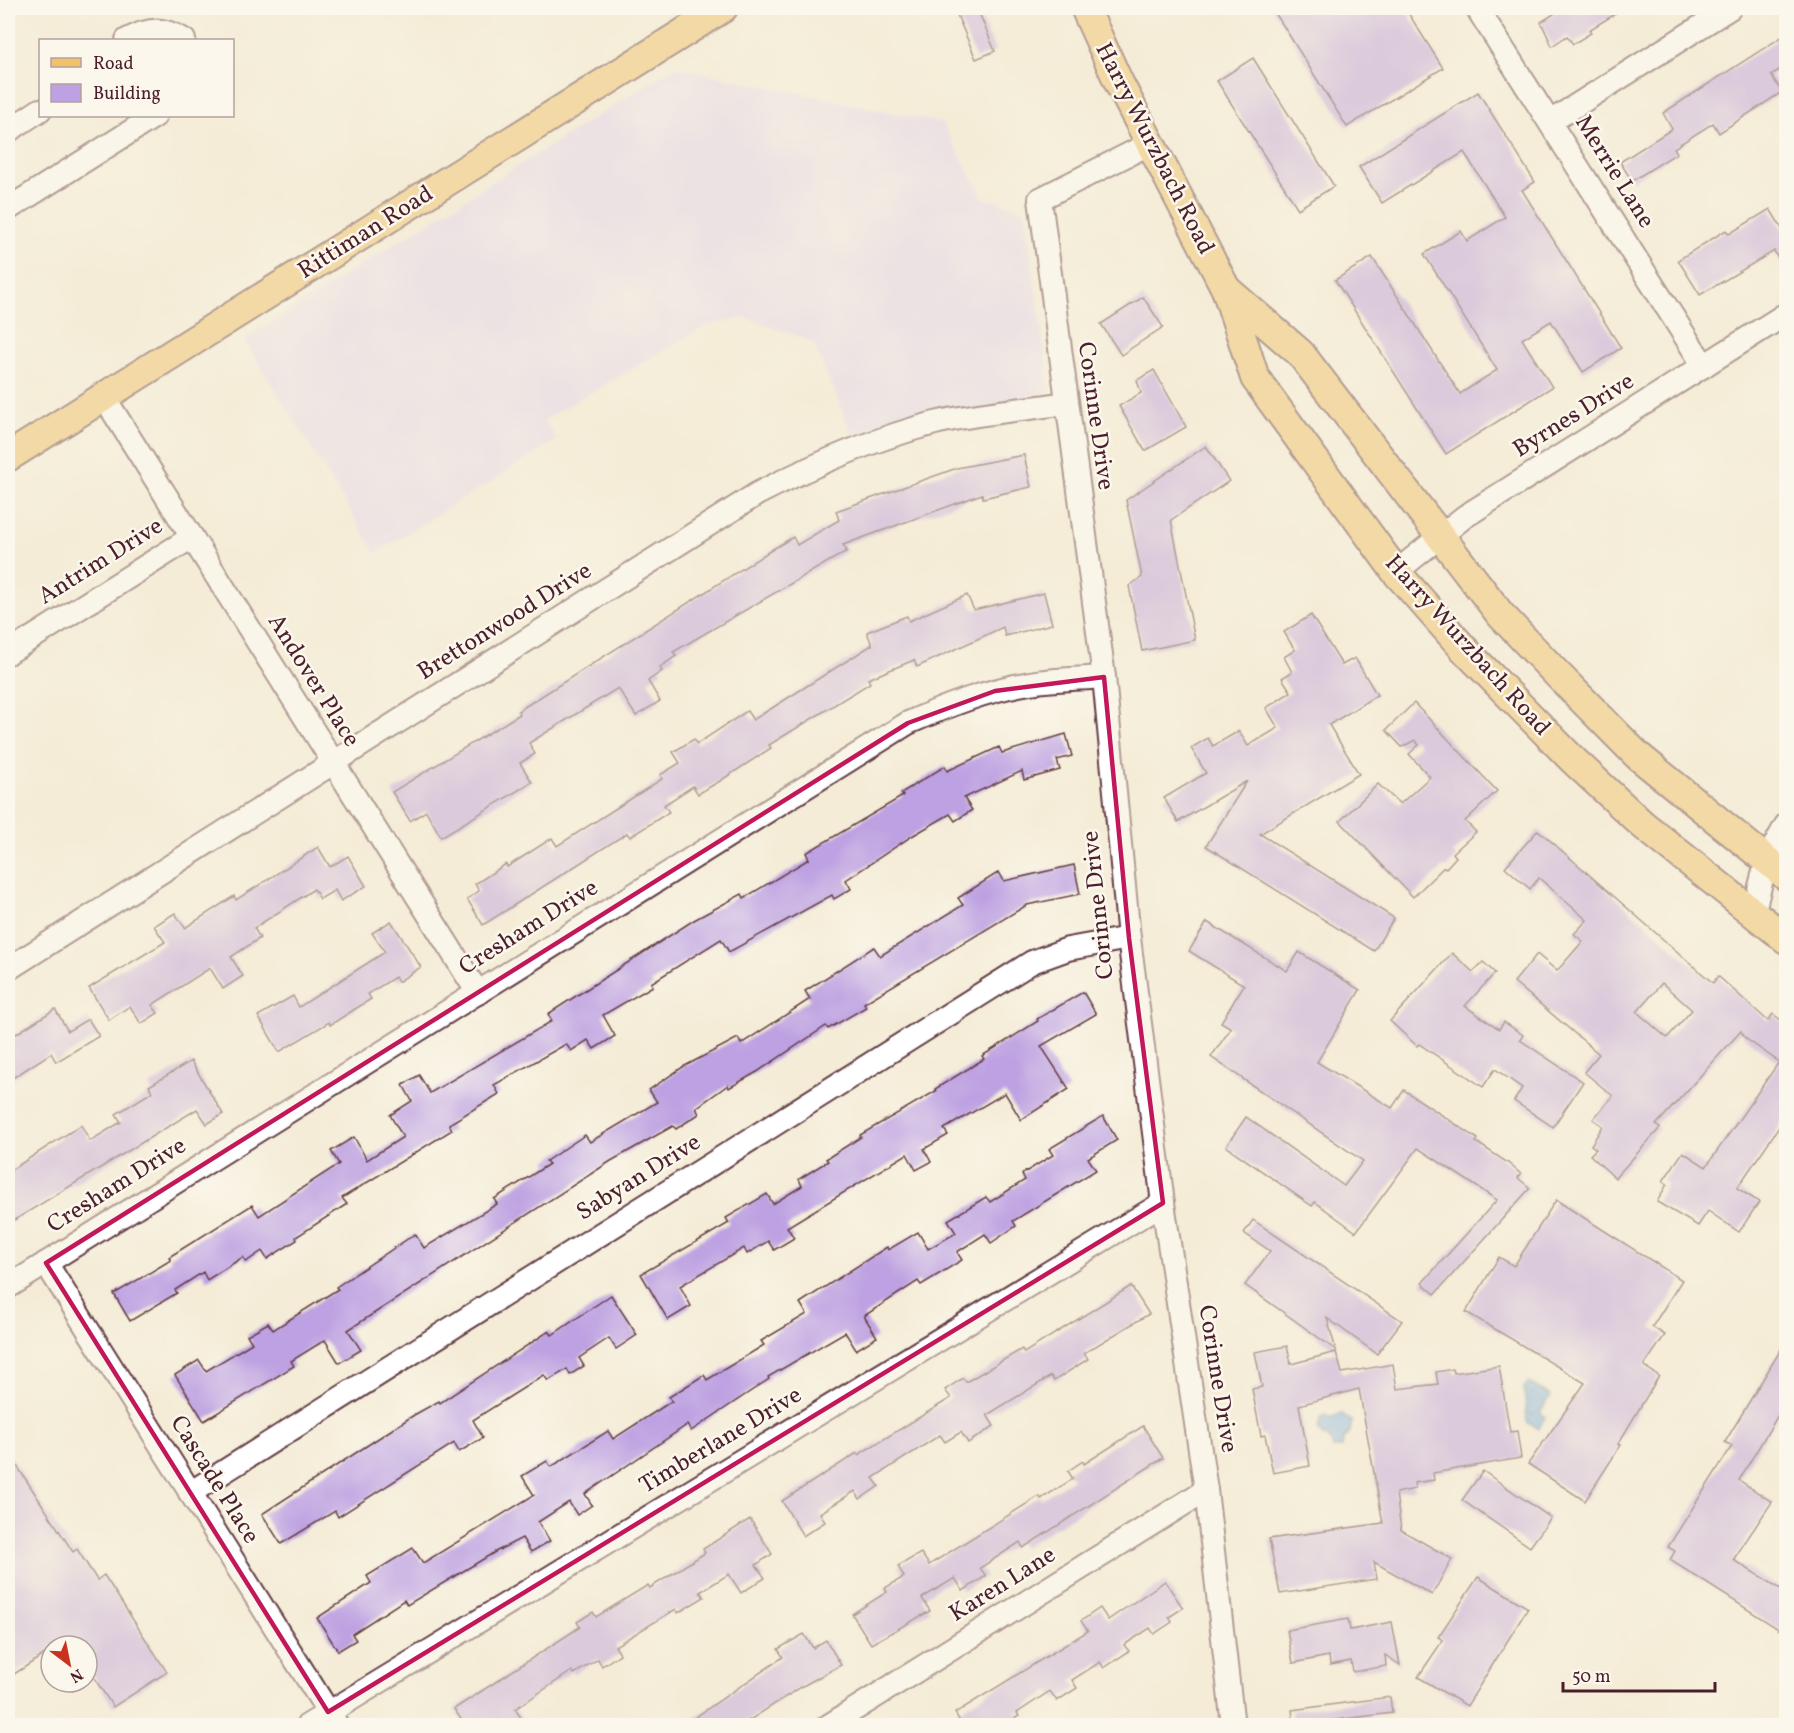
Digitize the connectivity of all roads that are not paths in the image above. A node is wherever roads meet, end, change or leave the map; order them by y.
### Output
1 (723, 8) edge
2 (1085, 8) edge
3 (1477, 8) edge
4 (1730, 8) edge
5 (129, 39) edge
6 (182, 39) edge
7 (39, 111) edge
8 (153, 117) edge
9 (1550, 122) junction
10 (8, 131) edge
11 (1149, 144) junction
12 (8, 209) edge
13 (1226, 289) junction
14 (1786, 314) edge
15 (1704, 366) junction
16 (104, 397) junction
17 (1066, 403) junction
18 (8, 457) edge
19 (192, 537) junction
20 (1440, 537) junction
21 (1396, 572) junction
22 (8, 653) edge
23 (1104, 677) junction
24 (332, 763) junction
25 (1786, 825) edge
26 (1777, 868) edge
27 (1753, 914) junction
28 (1129, 938) junction
29 (1786, 939) edge
30 (8, 969) edge
31 (478, 993) junction
32 (1162, 1203) junction
33 (46, 1263) junction
34 (8, 1287) edge
35 (1206, 1490) junction
36 (190, 1493) junction
37 (332, 1719) edge
38 (307, 1725) edge
39 (828, 1725) edge
40 (1233, 1725) edge

1 - 16 main road, Rittiman Road
2 - 11 main road, Harry Wurzbach Road
3 - 9 street, Merrie Lane
4 - 9 street
5 - 6 street
7 - 10 street
8 - 12 street
9 - 15 street, Merrie Lane
11 - 13 main road, Harry Wurzbach Road
11 - 17 street, Corinne Drive
13 - 20 main road, Harry Wurzbach Road
13 - 21 main road, Harry Wurzbach Road
14 - 15 street, Byrnes Drive
15 - 20 street, Byrnes Drive
16 - 18 main road, Rittiman Road
16 - 19 street, Andover Place
17 - 23 street, Corinne Drive
17 - 24 street, Brettonwood Drive
19 - 22 street, Antrim Drive
19 - 24 street, Andover Place
20 - 21 street, Byrnes Drive
20 - 26 main road, Harry Wurzbach Road
21 - 27 main road, Harry Wurzbach Road
23 - 28 street, Corinne Drive
23 - 31 street, Cresham Drive
24 - 30 street, Brettonwood Drive
24 - 31 street, Andover Place
25 - 26 street
26 - 27 street
27 - 29 main road, Harry Wurzbach Road
28 - 32 street, Corinne Drive
28 - 36 street, Sabyan Drive
31 - 33 street, Cresham Drive
32 - 35 street, Corinne Drive
32 - 37 street, Timberlane Drive
33 - 34 street, Cresham Drive
33 - 36 street, Cascade Place
35 - 39 street, Karen Lane
35 - 40 street, Corinne Drive
36 - 37 street, Cascade Place
37 - 38 street, Timberlane Drive

